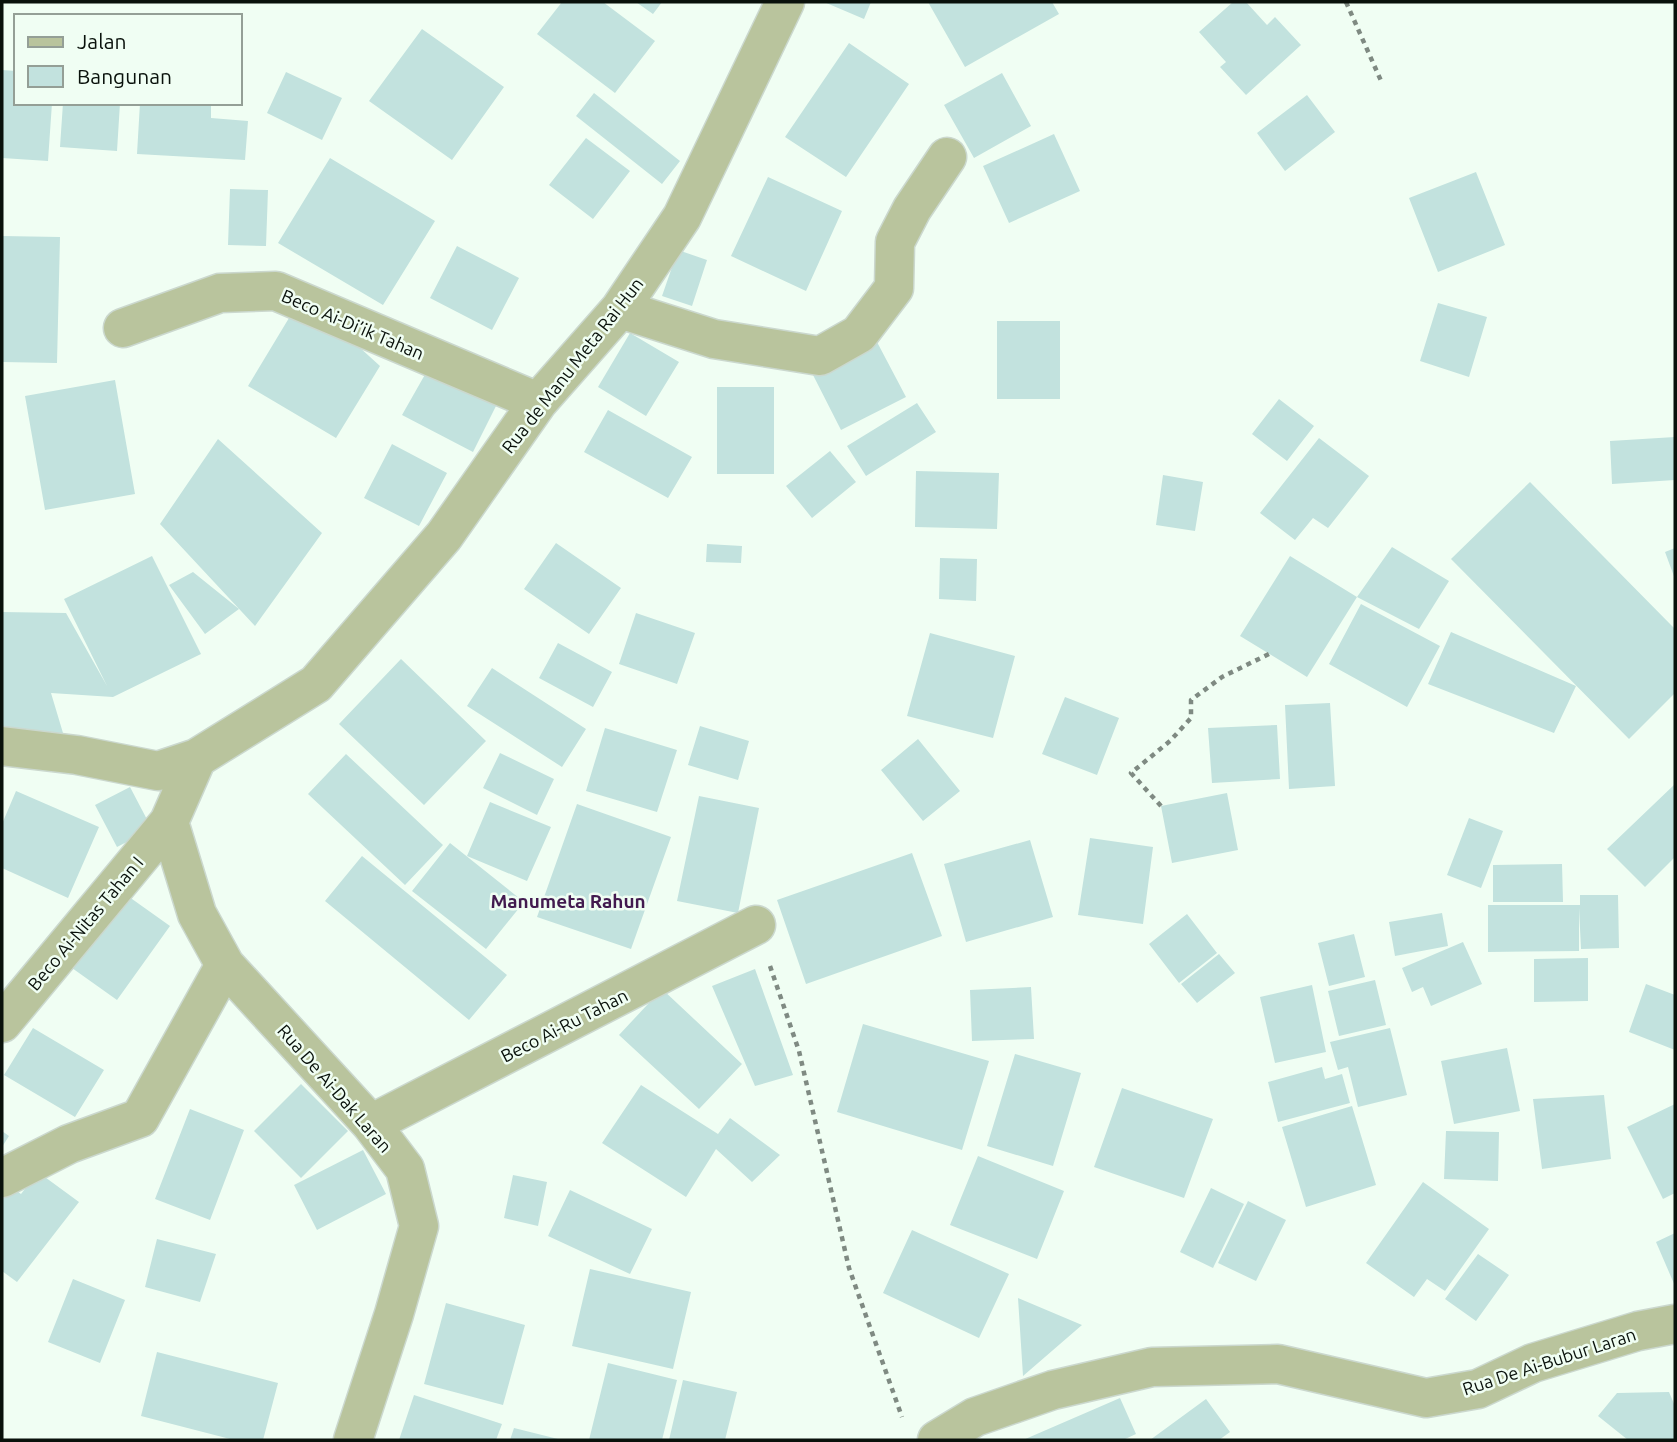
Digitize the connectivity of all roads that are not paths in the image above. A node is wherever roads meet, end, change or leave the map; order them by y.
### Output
1 (785, 2) edge
2 (947, 157) dead end
3 (620, 309) junction
4 (122, 328) dead end
5 (538, 402) junction
6 (2, 746) edge
7 (197, 758) junction
8 (169, 822) junction
9 (756, 925) road end
10 (225, 965) junction
11 (2, 1023) edge
12 (371, 1124) junction
13 (2, 1178) edge
14 (1675, 1324) edge
15 (921, 1434) edge
16 (353, 1440) edge

1 - 3 street, Rua de Manu Meta Rai Hun
2 - 3 street
3 - 5 street, Rua de Manu Meta Rai Hun
4 - 5 street, Beco Ai-Di’ik Tahan
5 - 7 street, Rua de Manu Meta Rai Hun
6 - 7 street, Rua de Manu Meta Rai Hun
7 - 8 street
8 - 10 street, Rua De Ai-Dak Laran
8 - 11 street, Beco Ai-Nitas Tahan I
9 - 12 street, Beco Ai-Ru Tahan
10 - 12 street, Rua De Ai-Dak Laran
10 - 13 street
12 - 16 street, Rua De Ai-Dak Laran
14 - 15 street, Rua De Ai-Bubur Laran

